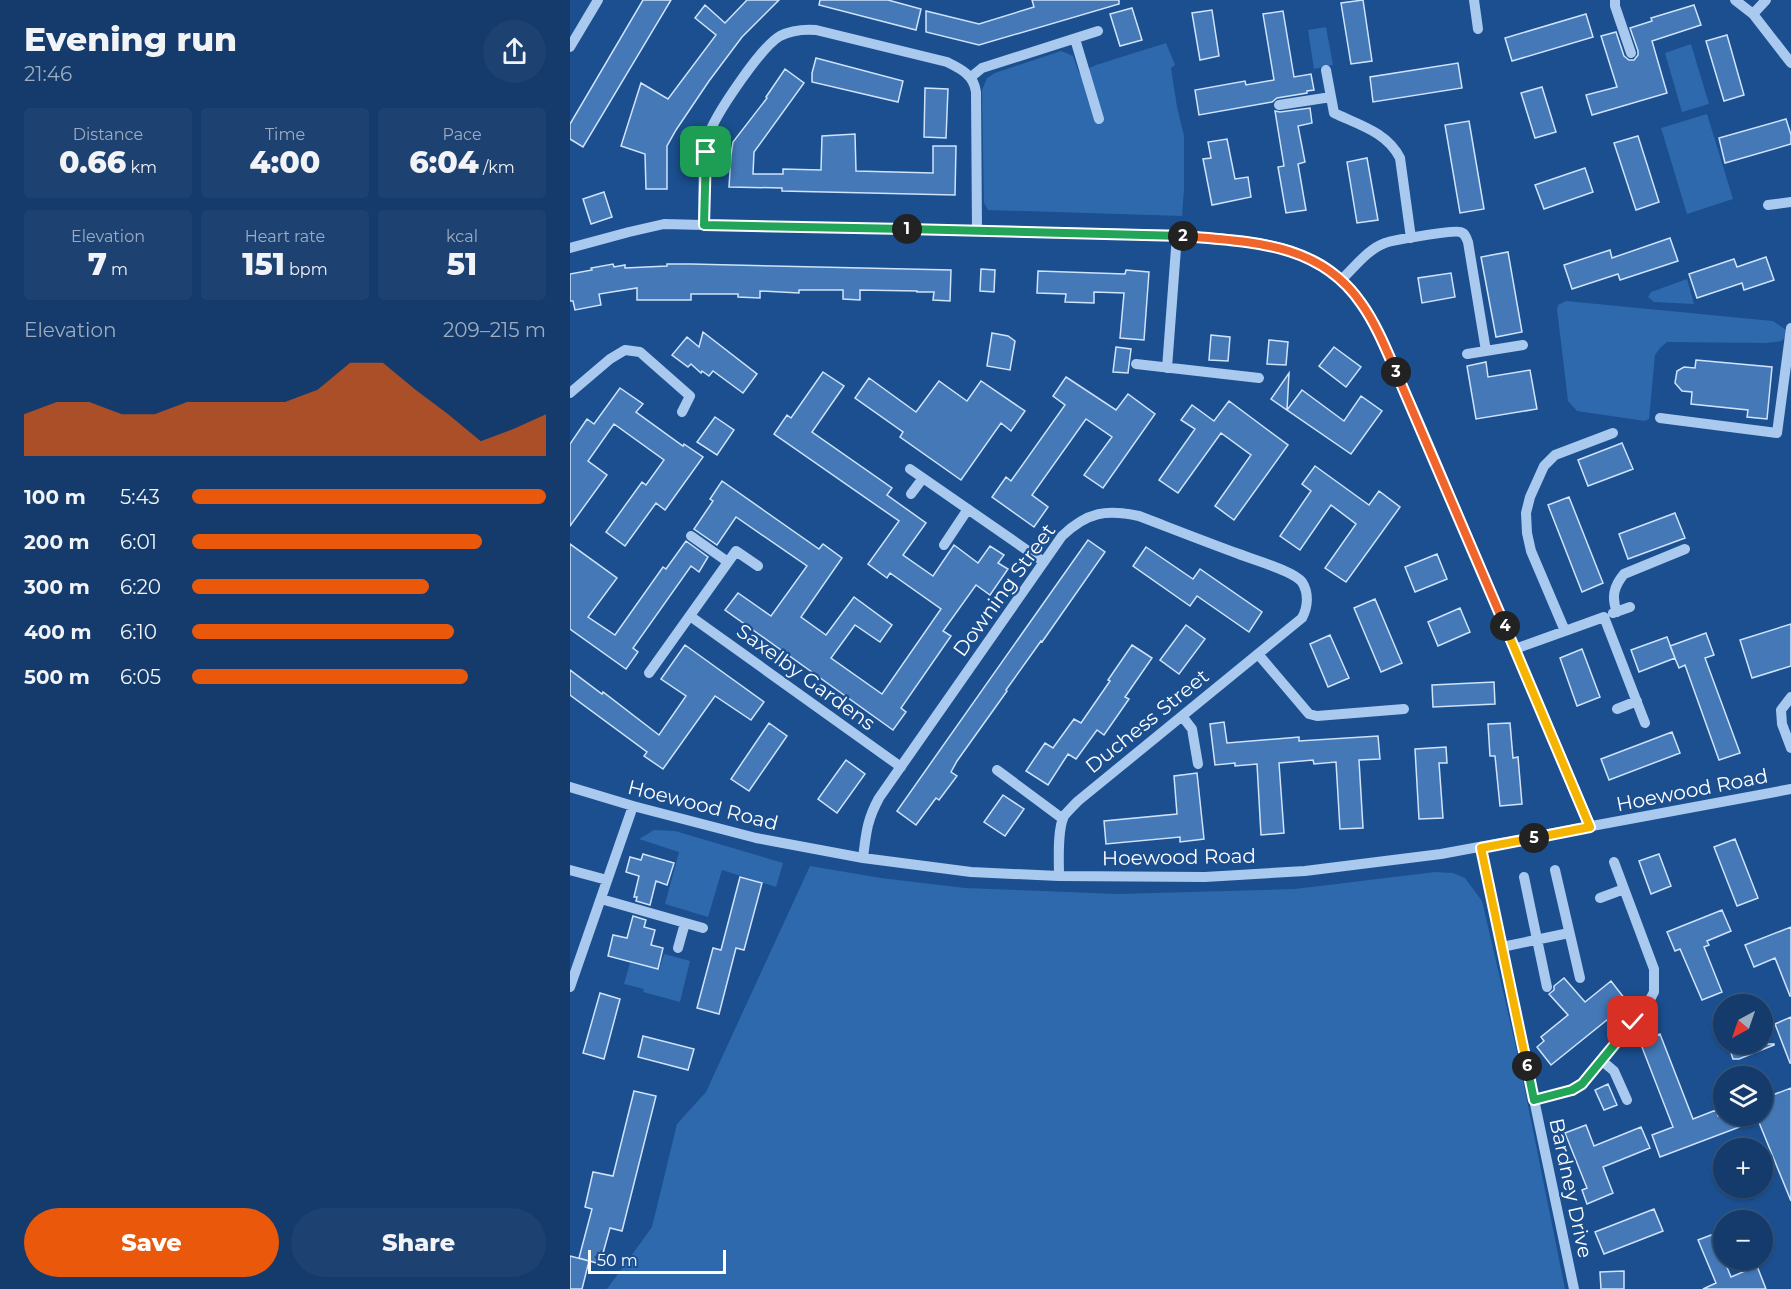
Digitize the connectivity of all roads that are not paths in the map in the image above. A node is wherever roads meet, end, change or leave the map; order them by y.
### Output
1 (598, 0) edge
2 (1474, 0) edge
3 (1615, 0) edge
4 (1736, 0) edge
5 (1766, 0) edge
6 (1753, 14) junction
7 (1478, 29) dead end
8 (1098, 31) dead end
9 (1075, 39) junction
10 (570, 47) edge
11 (1631, 53) dead end
12 (1791, 63) edge
13 (1326, 70) dead end
14 (971, 77) junction
15 (1331, 97) junction
16 (1279, 105) dead end
17 (1099, 119) dead end
18 (1791, 202) edge
19 (1767, 205) dead end
20 (704, 225) junction
21 (977, 231) junction
22 (1177, 235) junction
23 (1411, 238) junction
24 (570, 248) edge
25 (1341, 280) junction
26 (1791, 328) edge
27 (1523, 345) dead end
28 (1486, 351) junction
29 (1467, 354) dead end
30 (1136, 364) dead end
31 (1167, 368) junction
32 (1259, 378) dead end
33 (570, 393) edge
34 (681, 412) dead end
35 (1660, 418) dead end
36 (1613, 433) dead end
37 (910, 469) dead end
38 (923, 478) junction
39 (911, 494) dead end
40 (968, 509) junction
41 (691, 536) dead end
42 (944, 545) dead end
43 (1685, 549) dead end
44 (728, 562) junction
45 (1044, 562) junction
46 (758, 566) dead end
47 (1630, 607) dead end
48 (1617, 612) junction
49 (690, 616) junction
50 (1604, 616) junction
51 (1302, 618) joint
52 (1564, 631) junction
53 (1515, 649) junction
54 (1257, 654) junction
55 (649, 673) dead end
56 (1791, 697) edge
57 (1637, 701) junction
58 (1404, 709) dead end
59 (1617, 709) dead end
60 (1182, 716) junction
61 (1645, 723) dead end
62 (1791, 748) edge
63 (1198, 764) dead end
64 (901, 767) junction
65 (997, 770) dead end
66 (570, 787) edge
67 (1789, 790) edge
68 (633, 806) junction
69 (1063, 819) junction
70 (1590, 827) junction
71 (1481, 848) junction
72 (863, 858) junction
73 (1614, 862) dead end
74 (570, 870) edge
75 (1555, 870) dead end
76 (1059, 876) junction
77 (1524, 877) dead end
78 (608, 880) junction
79 (1624, 889) junction
80 (1600, 898) dead end
81 (601, 899) junction
82 (685, 923) junction
83 (703, 928) dead end
84 (1569, 933) junction
85 (1537, 941) junction
86 (1502, 947) junction
87 (678, 948) dead end
88 (1580, 978) dead end
89 (570, 987) edge
90 (1548, 987) dead end
91 (1601, 1060) junction
92 (1534, 1100) junction
93 (1627, 1100) dead end
94 (1574, 1289) edge

1 - 10 street
2 - 7 street
3 - 11 street
4 - 6 street
5 - 6 street
6 - 12 street
8 - 9 street
9 - 14 street
9 - 17 street
13 - 15 street
14 - 20 street
14 - 21 street
15 - 16 street
15 - 23 street
18 - 19 street
20 - 21 street
20 - 24 street
21 - 22 street
22 - 25 street
22 - 31 street
23 - 25 street
23 - 28 street
25 - 53 street
26 - 35 street
27 - 28 street
28 - 29 street
30 - 31 street
31 - 32 street
33 - 34 street
36 - 52 street
37 - 38 street
38 - 39 street
38 - 40 street
40 - 42 street
40 - 45 street
41 - 44 street
43 - 48 street
44 - 46 street
44 - 49 street
45 - 51 street, Downing Street
45 - 64 street, Downing Street
47 - 48 street
48 - 50 street
49 - 55 street
49 - 64 street, Saxelby Gardens
50 - 52 street
50 - 57 street
51 - 54 street, Duchess Street
52 - 53 street
53 - 70 street
54 - 58 street
54 - 60 street, Duchess Street
56 - 62 street
57 - 59 street
57 - 61 street
60 - 63 street
60 - 69 street, Duchess Street
64 - 72 street, Downing Street
65 - 69 street
66 - 68 street, Hoewood Road
67 - 70 street, Hoewood Road
68 - 72 street, Hoewood Road
68 - 78 street
69 - 76 street
70 - 71 street, Hoewood Road
71 - 76 street, Hoewood Road
71 - 86 street, Bardney Drive
72 - 76 street, Hoewood Road
73 - 79 street
74 - 78 street
75 - 84 street
77 - 85 street
78 - 81 street
79 - 80 street
79 - 91 street
81 - 82 street
81 - 89 street
82 - 83 street
82 - 87 street
84 - 85 street
84 - 88 street
85 - 86 street
85 - 90 street
86 - 92 street, Bardney Drive
91 - 92 street
91 - 93 street
92 - 94 street, Bardney Drive

